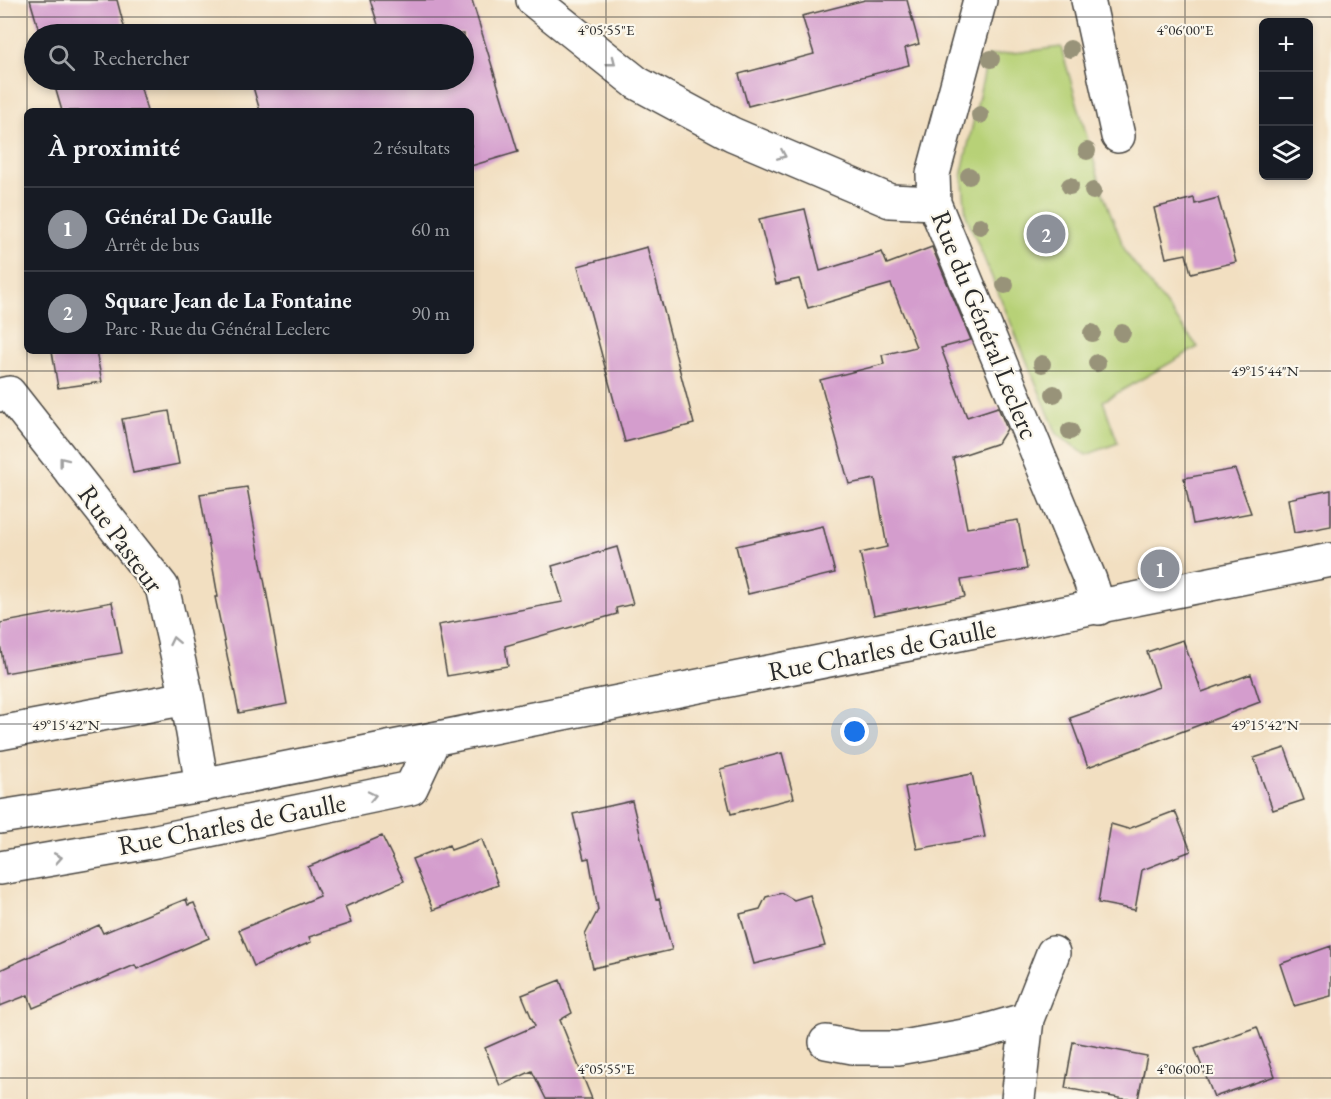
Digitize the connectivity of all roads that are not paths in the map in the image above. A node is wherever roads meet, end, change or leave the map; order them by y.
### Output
1 (533, 0) edge
2 (980, 0) edge
3 (1088, 0) edge
4 (1118, 136) dead end
5 (934, 203) junction
6 (0, 395) edge
7 (1331, 560) edge
8 (1099, 608) junction
9 (187, 698) junction
10 (0, 733) edge
11 (434, 739) junction
12 (202, 785) junction
13 (0, 817) edge
14 (0, 868) edge
15 (1053, 953) dead end
16 (1027, 1019) junction
17 (826, 1042) dead end
18 (1018, 1099) edge

1 -> 5 street
2 - 5 street, Rue du Général Leclerc
3 - 4 street
5 - 8 street, Rue du Général Leclerc
9 -> 6 street, Rue Pasteur
7 - 8 street, Rue Charles de Gaulle
8 - 11 street, Rue Charles de Gaulle
9 - 10 street
9 - 12 street, Rue Pasteur
11 - 12 street, Rue Charles de Gaulle
14 -> 11 street, Rue Charles de Gaulle
12 - 13 street, Rue Charles de Gaulle
15 - 16 street
16 - 17 street
16 - 18 street

